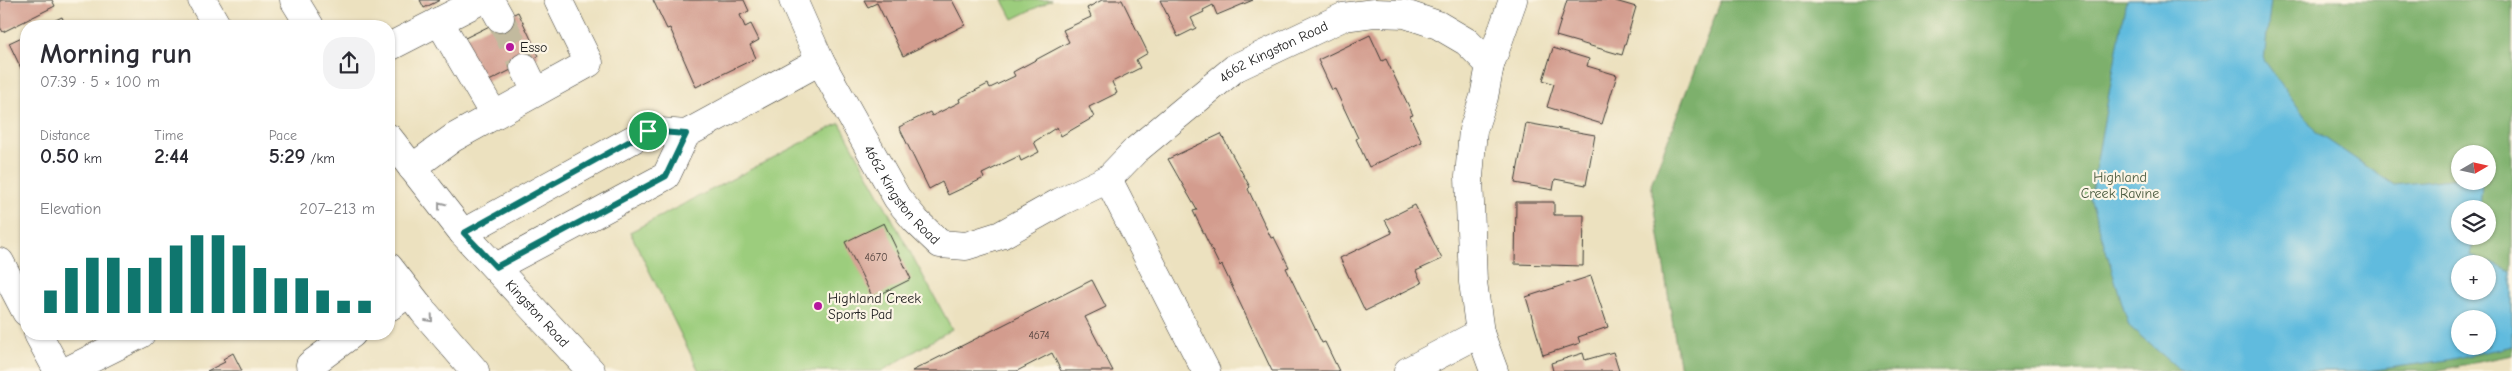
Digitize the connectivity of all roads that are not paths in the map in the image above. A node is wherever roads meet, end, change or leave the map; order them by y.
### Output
1 (202, 0) edge
2 (294, 0) edge
3 (558, 0) edge
4 (793, 0) edge
5 (1512, 0) edge
6 (490, 6) edge
7 (214, 20) edge
8 (306, 20) edge
9 (439, 21) junction
10 (395, 45) edge
11 (820, 60) junction
12 (1490, 65) junction
13 (524, 67) tunnel mouth
14 (536, 92) junction
15 (494, 115) junction
16 (686, 134) junction
17 (395, 146) edge
18 (412, 168) junction
19 (1108, 179) junction
20 (464, 233) junction
21 (0, 262) edge
22 (496, 267) junction
23 (395, 287) edge
24 (20, 300) edge
25 (399, 300) edge
26 (1480, 333) junction
27 (41, 340) edge
28 (129, 340) edge
29 (344, 340) edge
30 (58, 371) edge
31 (67, 371) edge
32 (313, 371) edge
33 (475, 371) edge
34 (591, 371) edge
35 (1206, 371) edge
36 (1408, 371) edge
37 (1494, 371) edge

1 - 7 main road
2 - 8 main road
3 - 14 main road
4 - 11 main road, 4662 Kingston Road
5 - 12 main road
6 - 9 main road
9 - 10 main road
9 - 15 main road
11 - 16 main road
11 - 19 main road, 4662 Kingston Road
12 - 19 main road, 4662 Kingston Road
12 - 26 main road
13 - 14 main road
14 - 15 main road
15 - 18 main road
16 - 20 main road
16 - 22 main road
17 - 18 main road, Kingston Road
20 -> 18 main road, Kingston Road
19 - 35 main road
20 - 22 main road, Kingston Road
21 - 24 main road
22 - 34 main road, Kingston Road
23 - 25 main road
25 -> 33 main road
26 - 36 main road
26 - 37 main road
27 - 30 main road
28 - 31 main road
29 - 32 main road

